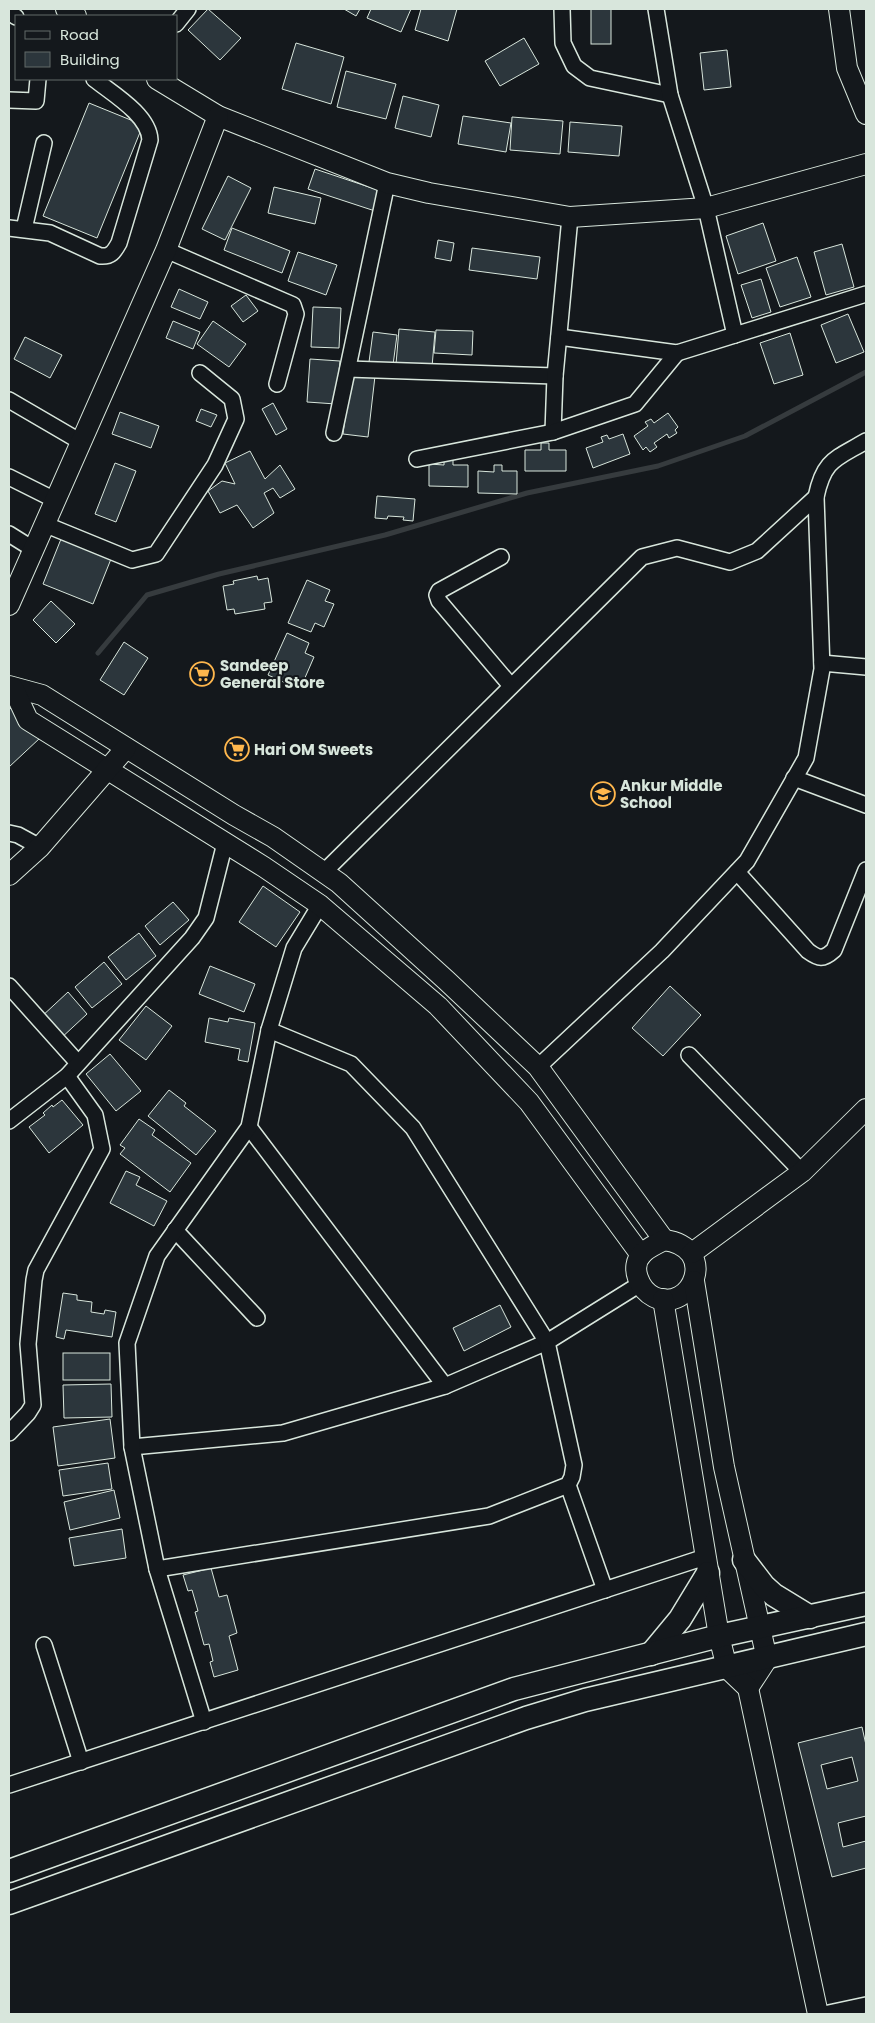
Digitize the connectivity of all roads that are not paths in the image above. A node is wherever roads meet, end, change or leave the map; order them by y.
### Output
1 (188, 9) edge
2 (562, 9) edge
3 (656, 9) edge
4 (839, 9) edge
5 (178, 22) edge
6 (38, 80) edge
7 (95, 80) edge
8 (159, 80) edge
9 (670, 95) junction
10 (9, 100) edge
11 (866, 114) edge
12 (218, 116) junction
13 (44, 143) dead end
14 (866, 164) edge
15 (387, 183) junction
16 (706, 208) junction
17 (570, 217) junction
18 (9, 228) edge
19 (24, 229) junction
20 (166, 250) junction
21 (866, 294) edge
22 (735, 335) junction
23 (559, 337) junction
24 (677, 353) junction
25 (348, 369) junction
26 (200, 374) dead end
27 (555, 376) junction
28 (277, 384) dead end
29 (9, 400) edge
30 (553, 432) junction
31 (334, 433) dead end
32 (866, 441) edge
33 (81, 442) junction
34 (417, 459) dead end
35 (9, 477) edge
36 (816, 497) junction
37 (55, 500) junction
38 (44, 524) junction
39 (9, 534) edge
40 (33, 549) junction
41 (502, 557) dead end
42 (9, 605) edge
43 (822, 663) junction
44 (866, 667) edge
45 (511, 686) junction
46 (11, 687) edge
47 (126, 748) junction
48 (107, 770) junction
49 (794, 778) junction
50 (866, 805) edge
51 (9, 833) edge
52 (225, 843) junction
53 (40, 847) junction
54 (866, 870) edge
55 (736, 872) junction
56 (323, 873) junction
57 (9, 875) edge
58 (320, 905) junction
59 (9, 986) edge
60 (269, 1030) junction
61 (689, 1055) dead end
62 (78, 1064) junction
63 (538, 1067) junction
64 (68, 1076) junction
65 (866, 1109) edge
66 (9, 1121) edge
67 (249, 1127) junction
68 (802, 1172) junction
69 (175, 1230) junction
70 (664, 1240) junction
71 (692, 1253) junction
72 (640, 1255) junction
73 (694, 1281) junction
74 (640, 1284) junction
75 (663, 1299) junction
76 (257, 1318) dead end
77 (547, 1342) junction
78 (445, 1386) junction
79 (9, 1433) edge
80 (132, 1447) junction
81 (568, 1485) junction
82 (744, 1560) junction
83 (707, 1565) junction
84 (157, 1569) junction
85 (605, 1590) junction
86 (866, 1604) edge
87 (810, 1617) junction
88 (760, 1628) junction
89 (866, 1634) edge
90 (719, 1636) junction
91 (44, 1645) dead end
92 (651, 1654) junction
93 (767, 1659) junction
94 (727, 1668) junction
95 (580, 1672) junction
96 (748, 1688) junction
97 (586, 1700) junction
98 (204, 1722) junction
99 (388, 1734) junction
100 (81, 1762) junction
101 (398, 1764) junction
102 (9, 1785) edge
103 (9, 1871) edge
104 (9, 1903) edge
105 (866, 2005) edge
106 (818, 2014) edge
107 (824, 2014) edge

1 - 5 street
2 - 9 street
3 - 9 street
4 - 11 street
6 - 10 street
7 - 19 street
8 - 12 street
9 - 16 street
12 - 15 street
12 - 20 street
13 - 19 street
14 - 16 street
15 - 17 street
15 - 25 street
16 - 17 street
16 - 22 street
17 - 23 street
18 - 19 street
20 - 28 street
20 - 33 street
21 - 22 street
22 - 24 street
23 - 24 street
23 - 27 street
24 - 30 street
25 - 27 street
25 - 31 street
26 - 38 street
27 - 30 street
29 - 33 street
30 - 34 street
32 - 36 street
33 - 37 street
35 - 37 street
36 - 43 street
36 - 45 street
37 - 38 street
38 - 40 street
39 - 40 street
40 - 42 street
41 - 45 street
43 - 44 street
43 - 49 street
45 - 56 street
46 - 47 street
46 - 48 street
47 - 48 street
47 - 56 street
48 - 52 street
48 - 53 street
49 - 50 street
49 - 55 street
51 - 53 street
52 - 58 street
52 - 62 street
53 - 57 street
54 - 55 street
55 - 63 street
56 - 63 street
58 - 60 street
58 - 72 street
59 - 62 street
60 - 67 street
60 - 77 street
61 - 68 street
62 - 64 street
63 - 70 street
64 - 66 street
64 - 79 street
65 - 68 street
67 - 69 street
67 - 78 street
68 - 71 street
69 - 76 street
69 - 80 street
70 - 71 street
70 - 72 street
71 - 73 street
72 - 74 street
73 - 75 street
73 - 82 street
74 - 75 street
74 - 77 street
75 - 83 street
77 - 78 street
77 - 81 street
78 - 80 street
80 - 84 street
81 - 84 street
81 - 85 street
82 - 87 main road
82 - 88 street
83 - 85 street
83 - 90 street
83 - 92 main road
84 - 98 street
85 - 98 street
86 - 87 main road
87 - 88 main road
88 - 90 main road
88 - 93 street
89 - 93 main road
90 - 92 main road
90 - 94 street
91 - 100 street
92 - 95 main road
93 - 94 main road
93 - 96 street
94 - 96 street
94 - 97 main road
95 - 97 main road
95 - 99 main road
96 - 106 street
97 - 101 main road
98 - 100 street
99 - 101 main road
99 - 103 main road
100 - 102 street
101 - 104 main road
105 - 107 street

